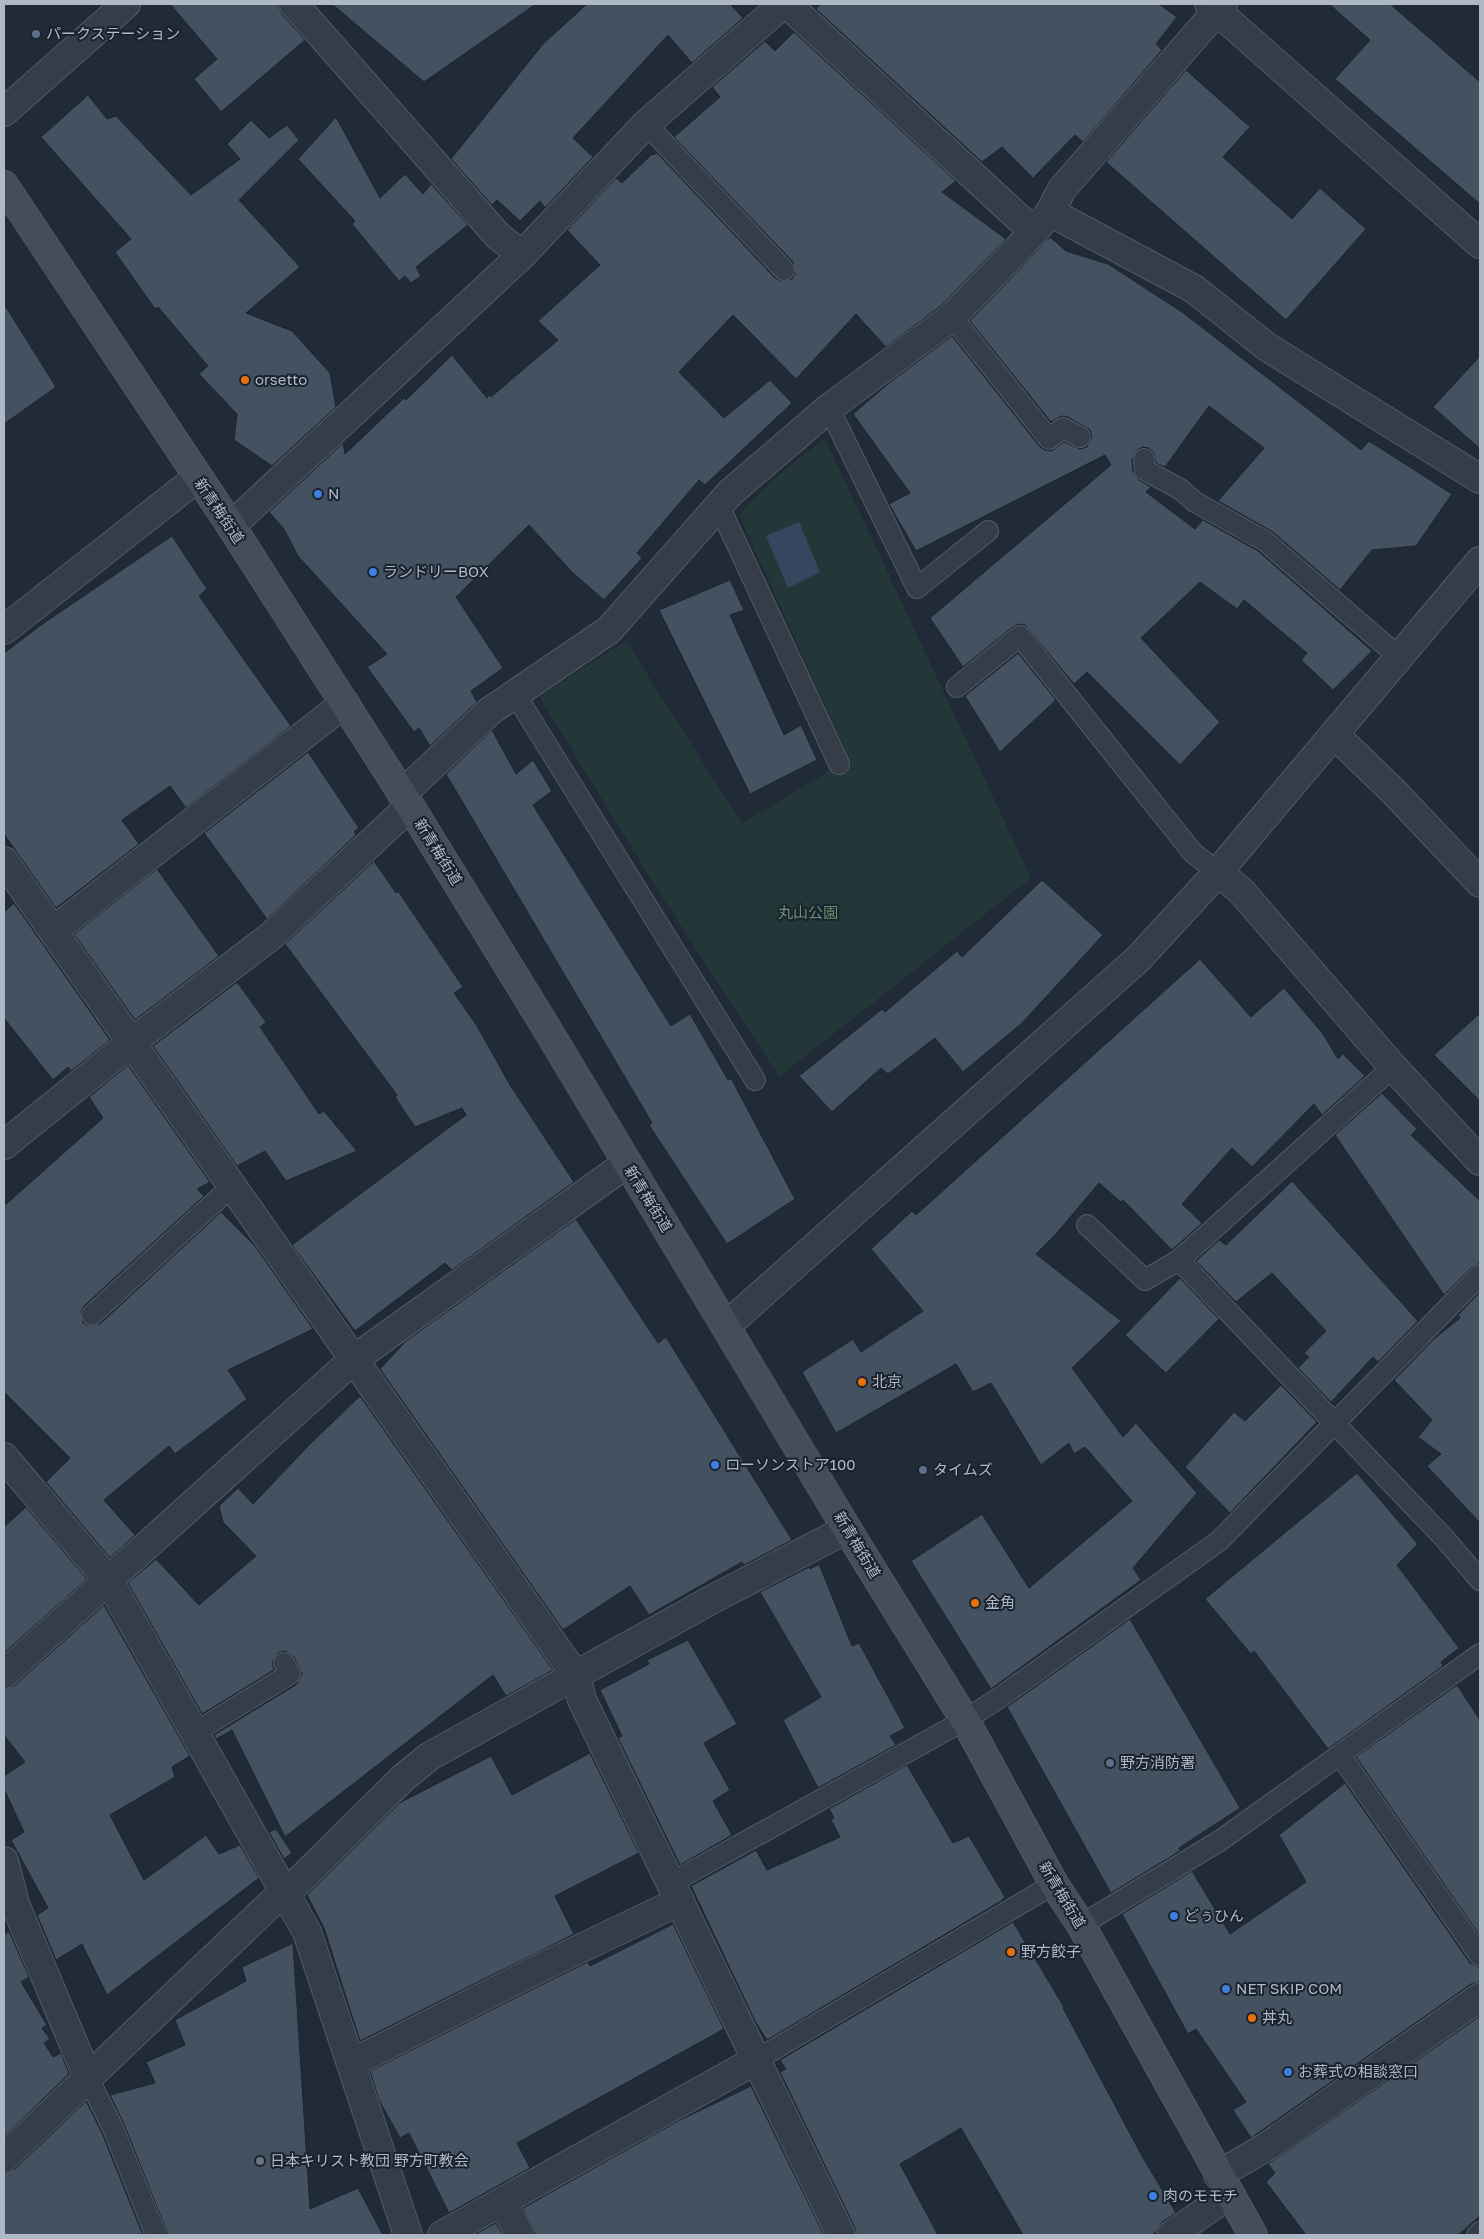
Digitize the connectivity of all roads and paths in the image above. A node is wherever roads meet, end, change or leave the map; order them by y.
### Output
1 (126, 4) edge
2 (294, 4) edge
3 (785, 4) edge
4 (1216, 6) edge
5 (4, 112) edge
6 (646, 124) junction
7 (4, 186) edge
8 (1042, 222) junction
9 (1480, 244) edge
10 (522, 255) junction
11 (784, 270) dead end
12 (952, 317) junction
13 (829, 408) junction
14 (1080, 437) dead end
15 (1144, 459) dead end
16 (197, 478) junction
17 (1480, 479) edge
18 (719, 506) junction
19 (230, 526) junction
20 (988, 531) dead end
21 (1480, 561) edge
22 (4, 630) edge
23 (1399, 657) junction
24 (957, 687) dead end
25 (515, 694) junction
26 (345, 703) junction
27 (1334, 734) junction
28 (839, 764) dead end
29 (406, 800) junction
30 (4, 862) edge
31 (1218, 872) junction
32 (1480, 883) edge
33 (54, 931) junction
34 (132, 1042) junction
35 (1393, 1066) junction
36 (754, 1080) dead end
37 (4, 1145) edge
38 (1480, 1161) edge
39 (626, 1164) junction
40 (231, 1187) junction
41 (1087, 1225) dead end
42 (1179, 1260) junction
43 (1480, 1275) edge
44 (92, 1315) dead end
45 (726, 1326) junction
46 (353, 1360) junction
47 (1335, 1423) junction
48 (4, 1458) edge
49 (847, 1529) junction
50 (1480, 1580) edge
51 (109, 1581) junction
52 (1480, 1654) edge
53 (284, 1663) dead end
54 (4, 1674) edge
55 (576, 1676) junction
56 (965, 1720) junction
57 (194, 1733) junction
58 (1341, 1756) junction
59 (4, 1861) edge
60 (1054, 1884) junction
61 (284, 1892) junction
62 (676, 1892) junction
63 (1080, 1925) junction
64 (1480, 1956) edge
65 (1480, 1997) edge
66 (756, 2060) junction
67 (352, 2064) junction
68 (88, 2078) junction
69 (4, 2158) edge
70 (1224, 2185) junction
71 (503, 2202) junction
72 (1480, 2232) edge
73 (156, 2235) edge
74 (408, 2235) edge
75 (442, 2235) edge
76 (520, 2235) edge
77 (840, 2235) edge
78 (1171, 2235) edge
79 (1253, 2235) edge
80 (1477, 2235) edge

1 - 5 street
2 - 10 street
3 - 6 street
3 - 8 street
4 - 8 street
4 - 9 street
6 - 10 street
6 - 11 lane
7 - 16 main road, 新青梅街道
8 - 12 street
8 - 17 street
10 - 19 street
12 - 13 street
12 - 14 lane
13 - 18 street
13 - 20 lane
15 - 23 lane
16 - 19 main road, 新青梅街道
16 - 22 street
18 - 25 street
18 - 28 lane
19 - 26 main road, 新青梅街道
21 - 23 street
23 - 27 street
24 - 31 lane
25 - 29 street
25 - 36 lane
26 - 29 main road, 新青梅街道
26 - 33 street
27 - 31 street
27 - 32 street
29 - 34 street
29 - 39 main road, 新青梅街道
30 - 33 street
31 - 35 street
31 - 45 street
33 - 34 street
34 - 37 street
34 - 40 street
35 - 38 street
35 - 42 lane
39 - 45 main road, 新青梅街道
39 - 46 street
40 - 44 lane
40 - 46 street
41 - 42 lane
42 - 47 lane
43 - 47 lane
45 - 49 main road, 新青梅街道
46 - 51 street
46 - 55 street
47 - 50 lane
47 - 56 lane
48 - 51 street
49 - 55 street
49 - 56 main road, 新青梅街道
51 - 54 street
51 - 57 street
52 - 58 lane
53 - 57 lane
55 - 61 street
55 - 62 street
56 - 60 main road, 新青梅街道
56 - 62 lane
57 - 61 street
58 - 63 lane
58 - 64 lane
59 - 68 street
60 - 63 main road, 新青梅街道
60 - 66 lane
61 - 67 street
61 - 68 street
62 - 66 street
62 - 67 street
63 - 70 main road, 新青梅街道
65 - 70 street
66 - 71 street
66 - 77 street
67 - 74 street
68 - 69 street
68 - 73 lane
70 - 78 street
70 - 79 main road, 新青梅街道
71 - 75 street
71 - 76 street
72 - 80 lane

